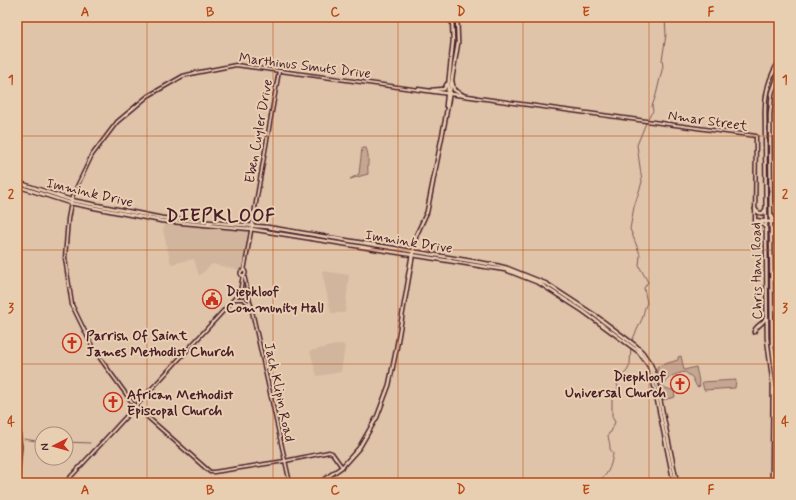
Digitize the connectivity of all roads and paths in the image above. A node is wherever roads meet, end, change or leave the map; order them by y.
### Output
1 (452, 17) edge
2 (457, 17) edge
3 (779, 62) edge
4 (279, 71) junction
5 (779, 73) edge
6 (451, 76) junction
7 (411, 89) junction
8 (432, 90) junction
9 (448, 94) junction
10 (463, 95) junction
11 (486, 99) junction
12 (620, 117) joint
13 (17, 182) edge
14 (17, 186) edge
15 (70, 202) junction
16 (765, 207) junction
17 (756, 209) junction
18 (771, 209) junction
19 (756, 221) junction
20 (765, 221) junction
21 (761, 222) junction
22 (775, 223) edge
23 (251, 225) junction
24 (251, 229) junction
25 (766, 229) junction
26 (771, 231) junction
27 (413, 253) junction
28 (244, 270) junction
29 (243, 275) junction
30 (234, 299) junction
31 (251, 305) junction
32 (767, 314) junction
33 (754, 332) dead end
34 (632, 345) junction
35 (776, 400) junction
36 (135, 407) junction
37 (773, 415) junction
38 (17, 418) edge
39 (286, 461) junction
40 (342, 467) junction
41 (18, 483) edge
42 (65, 483) edge
43 (290, 483) edge
44 (320, 483) edge
45 (674, 483) edge
46 (677, 483) edge
47 (774, 483) edge

1 - 6 main road
2 - 6 main road
3 - 16 main road, Chris Hani Road
4 - 7 street, Marthinus Smuts Drive
4 - 15 street, Marthinus Smuts Drive
4 - 23 street, Eben Cuyler Drive
5 - 18 main road, Chris Hani Road
6 - 8 main road
6 - 9 main road
6 - 10 main road
7 - 8 street
7 - 9 street, Marthinus Smuts Drive
8 - 9 street
9 - 10 street, Marthinus Smuts Drive
9 - 11 street, Marthinus Smuts Drive
9 - 27 main road
10 - 11 street, Marthinus Smuts Drive
11 - 12 street, Marthinus Smuts Drive
12 - 17 street, Nmar Street
13 - 15 main road, Immink Drive
14 - 15 main road, Immink Drive
15 - 23 main road, Immink Drive
15 - 24 main road, Immink Drive
15 - 36 street, Marthinus Smuts Drive
16 - 17 main road
16 - 20 main road, Chris Hani Road
17 - 19 street, Nmar Street
18 - 22 main road, Chris Hani Road
18 - 22 main road
19 - 20 street
19 - 21 street
20 - 21 street
20 - 22 street
20 - 25 main road, Chris Hani Road
21 - 25 main road
22 - 26 main road, Chris Hani Road
22 - 26 main road
23 - 24 street, Eben Cuyler Drive
23 - 27 main road, Immink Drive
24 - 27 main road, Immink Drive
24 - 28 street, Eben Cuyler Drive
25 - 32 main road, Chris Hani Road
26 - 35 main road, Chris Hani Road
27 - 34 main road, Immink Drive
27 - 34 main road, Immink Drive
27 - 40 main road
28 - 29 street
28 - 29 street, Eben Cuyler Drive
29 - 30 street
29 - 31 street
30 - 31 street
30 - 36 street
31 - 39 street, Jack Klipin Road
32 - 33 main road
32 - 37 main road, Chris Hani Road
34 - 45 main road, Immink Drive
34 - 46 main road, Immink Drive
35 - 37 main road
35 - 47 main road, Chris Hani Road
36 - 39 street, Marthinus Smuts Drive
36 - 42 street
37 - 47 main road, Chris Hani Road
38 - 41 main road
39 - 40 street, Marthinus Smuts Drive
39 - 43 street, Jack Klipin Road
40 - 44 main road

